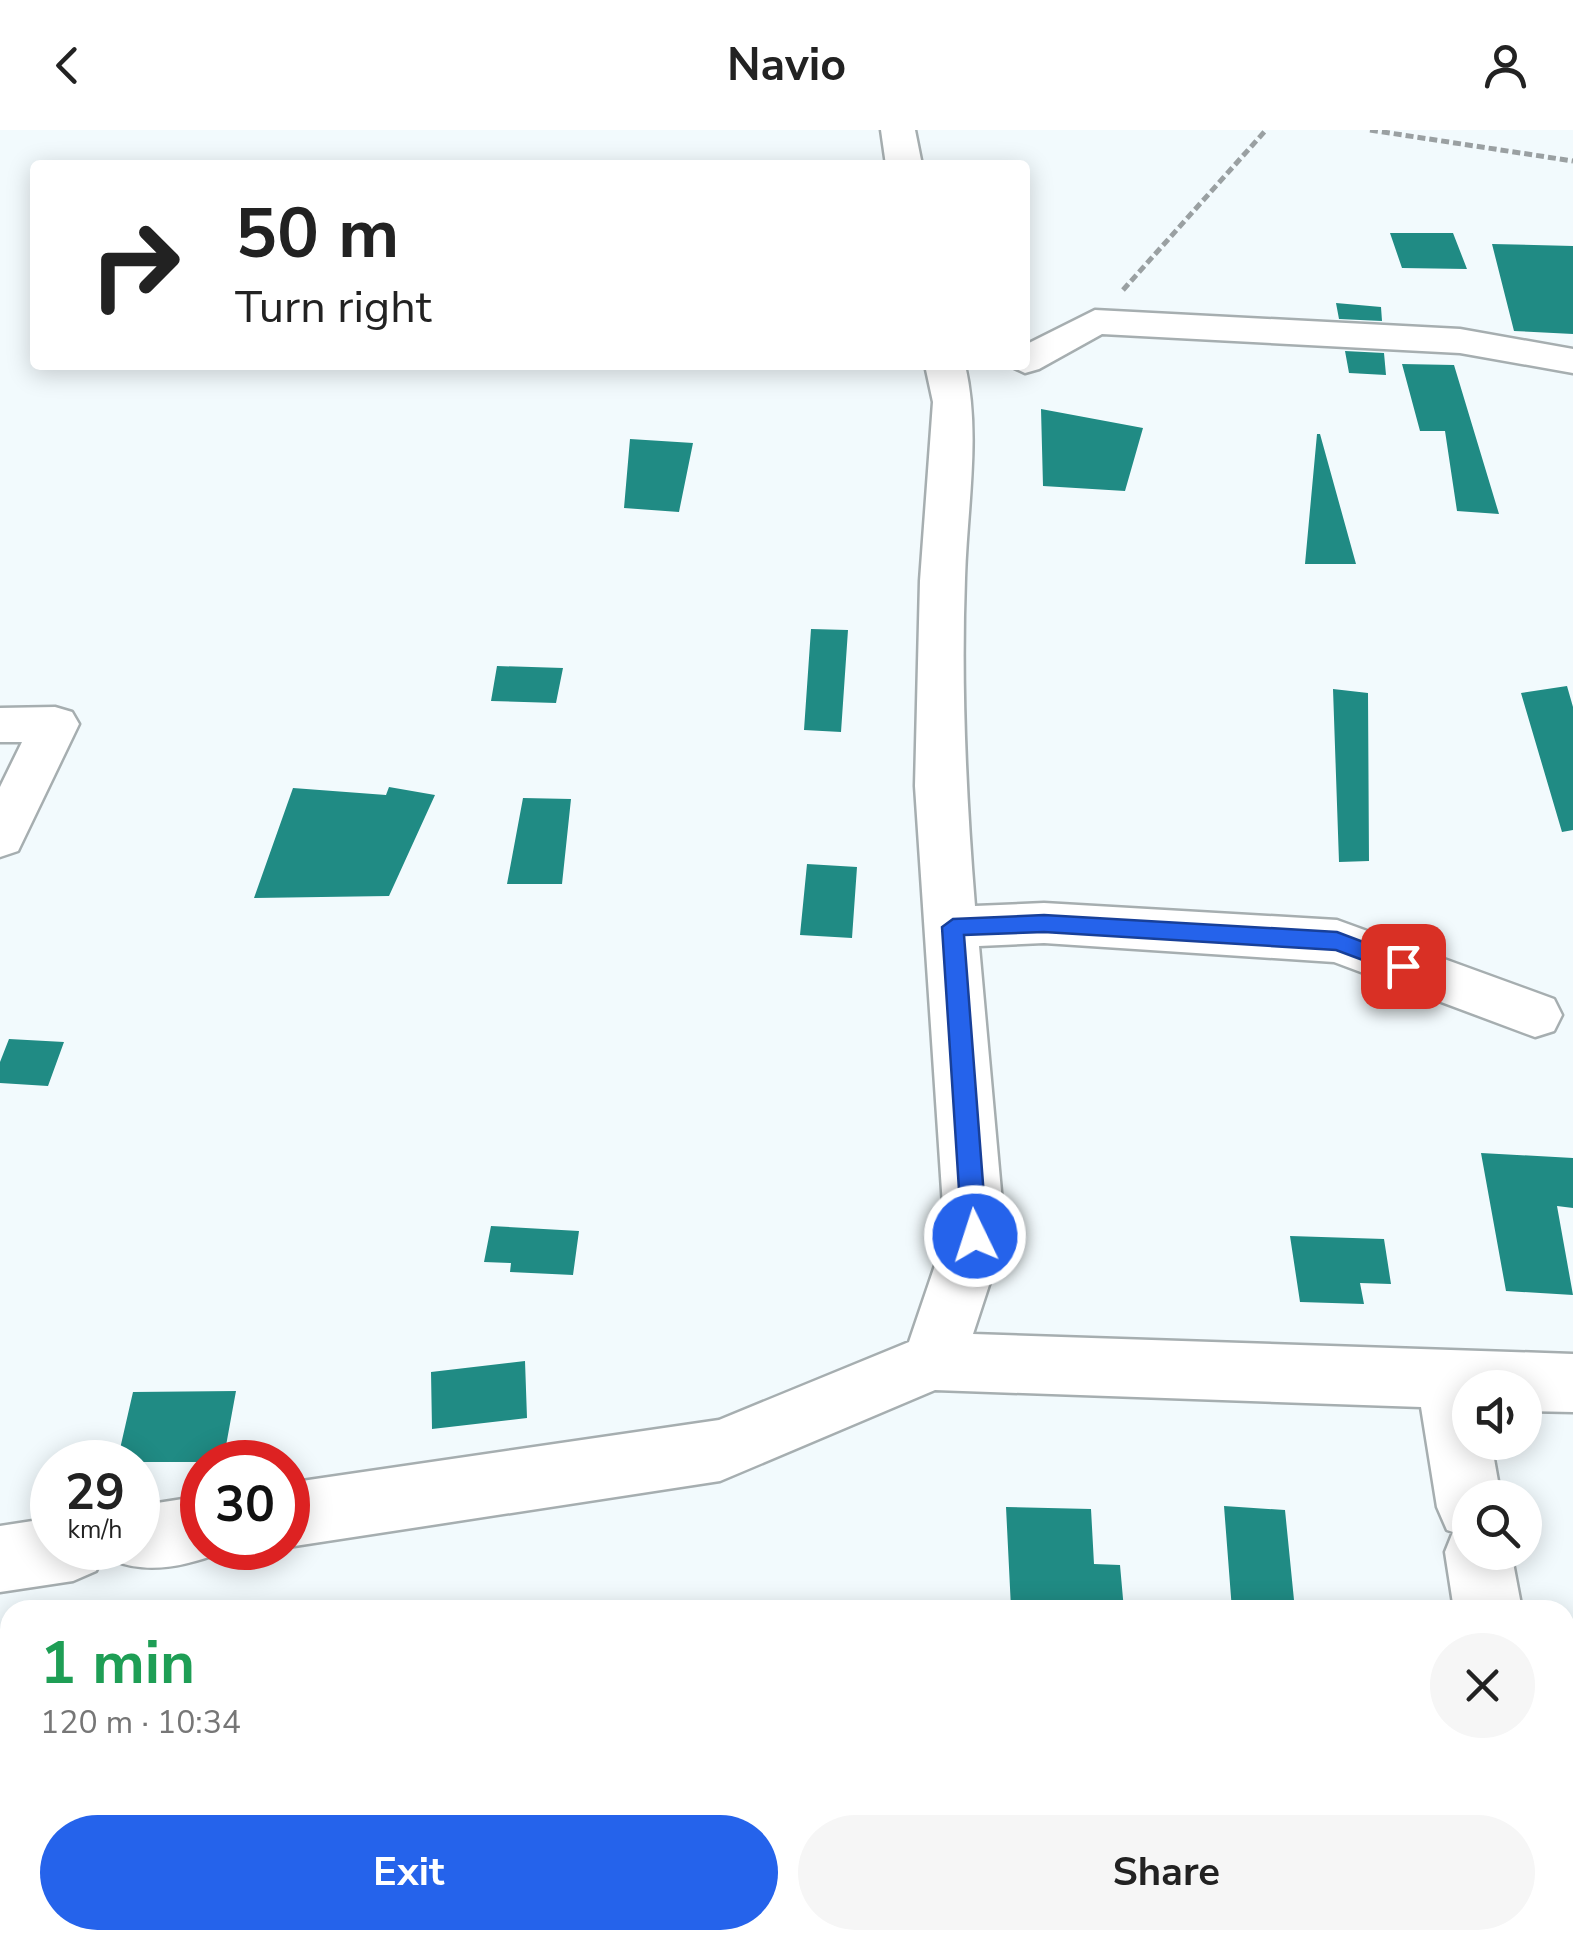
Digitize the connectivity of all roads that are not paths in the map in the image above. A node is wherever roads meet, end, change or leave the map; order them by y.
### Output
1 (898, 130) edge
2 (903, 160) edge
3 (1030, 358) edge
4 (1573, 361) edge
5 (999, 370) edge
6 (949, 383) edge
7 (0, 726) edge
8 (0, 838) edge
9 (953, 927) junction
10 (1535, 1015) dead end
11 (933, 1361) junction
12 (1448, 1382) junction
13 (1573, 1383) edge
14 (1465, 1480) edge
15 (310, 1512) edge
16 (30, 1554) edge
17 (0, 1558) edge
18 (1481, 1570) edge
19 (1486, 1600) edge

1 - 2 street
3 - 4 street
5 - 6 street
6 - 9 street
7 - 8 street
9 - 10 street
9 - 11 street
11 - 12 street
11 - 15 street
12 - 13 street
12 - 14 street
16 - 17 street
18 - 19 street

